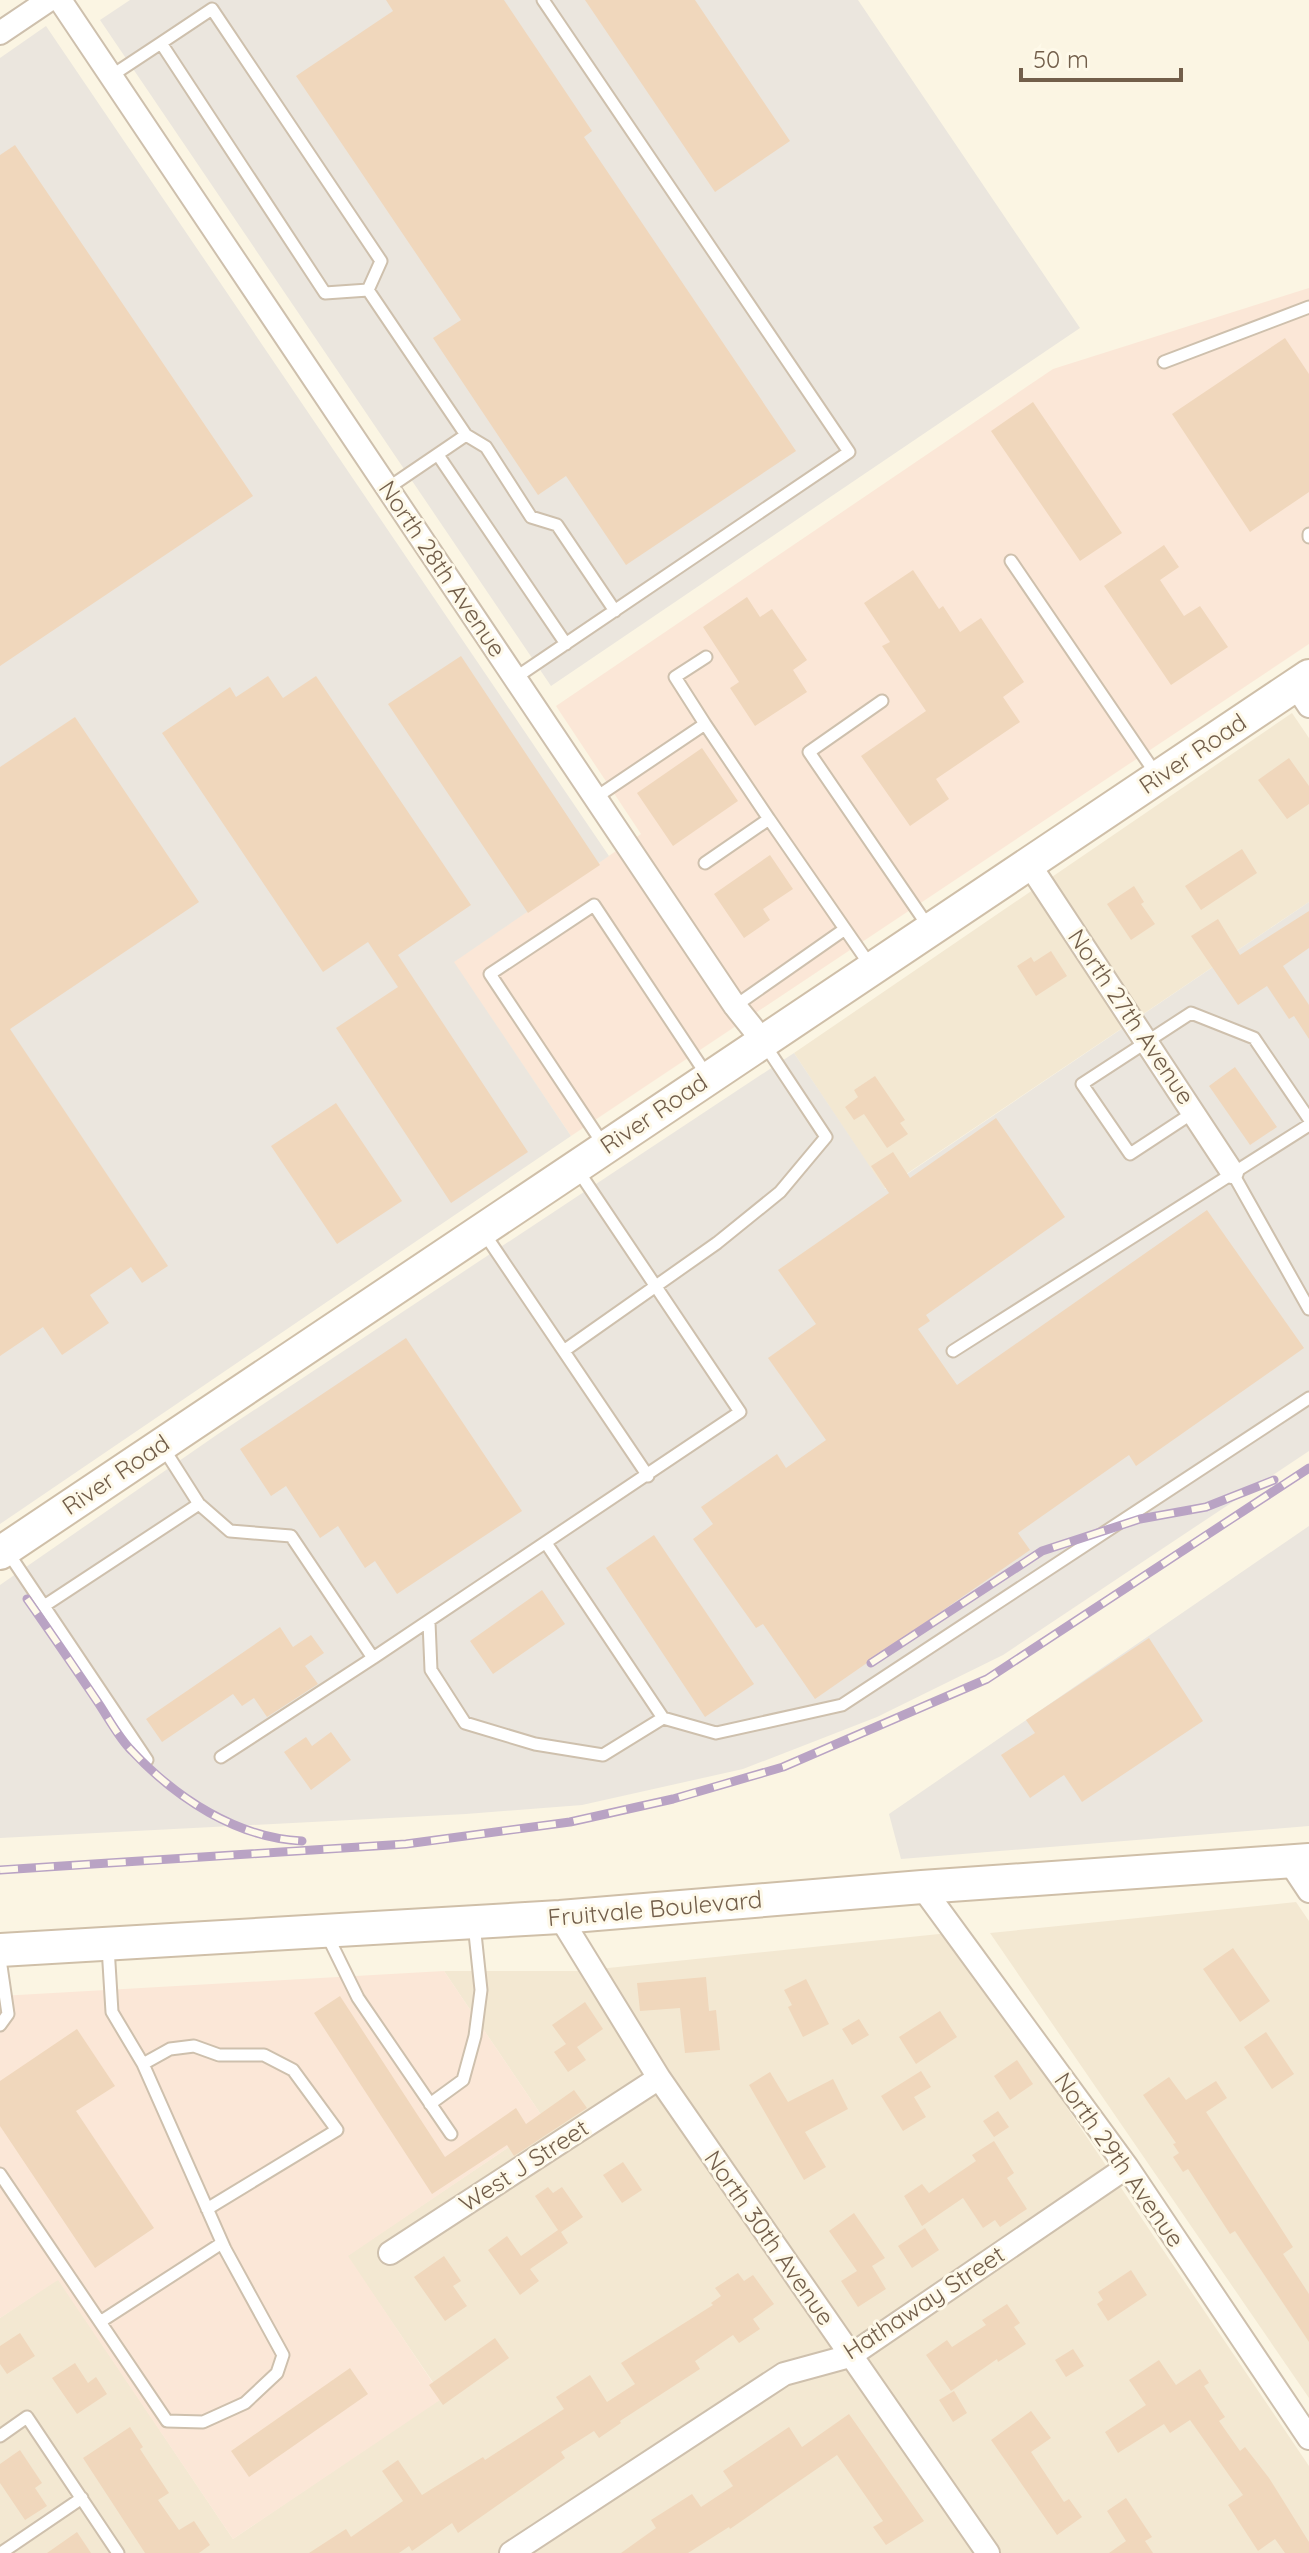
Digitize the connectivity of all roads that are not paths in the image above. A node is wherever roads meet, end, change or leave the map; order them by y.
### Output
1 (49, 0) edge
2 (60, 0) edge
3 (543, 0) edge
4 (214, 4) edge
5 (0, 33) edge
6 (161, 43) junction
7 (111, 76) junction
8 (368, 290) junction
9 (1309, 307) edge
10 (1164, 362) dead end
11 (466, 435) junction
12 (438, 455) junction
13 (388, 488) junction
14 (1011, 561) dead end
15 (615, 611) junction
16 (566, 644) junction
17 (706, 657) dead end
18 (515, 678) junction
19 (1304, 689) edge
20 (882, 701) dead end
21 (705, 724) junction
22 (1158, 777) junction
23 (595, 798) junction
24 (769, 819) junction
25 (705, 863) dead end
26 (1029, 864) junction
27 (845, 929) junction
28 (931, 929) junction
29 (873, 968) junction
30 (735, 1006) junction
31 (763, 1041) junction
32 (1147, 1041) junction
33 (708, 1077) junction
34 (1194, 1112) junction
35 (1309, 1122) edge
36 (605, 1147) junction
37 (575, 1167) junction
38 (1232, 1172) junction
39 (482, 1229) junction
40 (657, 1287) junction
41 (1309, 1309) edge
42 (565, 1350) junction
43 (953, 1351) dead end
44 (1309, 1398) edge
45 (161, 1445) junction
46 (648, 1476) junction
47 (199, 1504) junction
48 (546, 1543) junction
49 (3, 1551) edge
50 (44, 1606) junction
51 (429, 1622) junction
52 (373, 1658) junction
53 (663, 1718) junction
54 (221, 1757) dead end
55 (147, 1760) dead end
56 (1299, 1861) edge
57 (922, 1887) junction
58 (1309, 1891) edge
59 (560, 1917) junction
60 (474, 1922) junction
61 (325, 1931) junction
62 (108, 1943) junction
63 (0, 1950) edge
64 (0, 1959) edge
65 (0, 2025) edge
66 (143, 2064) junction
67 (659, 2078) junction
68 (430, 2104) junction
69 (451, 2134) dead end
70 (1127, 2167) junction
71 (0, 2174) edge
72 (207, 2209) junction
73 (222, 2243) junction
74 (390, 2253) dead end
75 (100, 2322) junction
76 (850, 2356) junction
77 (0, 2436) edge
78 (1309, 2438) edge
79 (82, 2498) junction
80 (1, 2553) edge
81 (118, 2553) edge
82 (511, 2553) edge
83 (988, 2553) edge

1 - 5 street
2 - 7 street, North 28th Avenue
3 - 15 lane
4 - 6 lane
4 - 8 lane
6 - 7 lane
6 - 8 lane
7 - 13 street, North 28th Avenue
8 - 11 lane
9 - 10 lane
11 - 12 lane
11 - 15 lane
12 - 13 lane
12 - 16 lane
13 - 18 street, North 28th Avenue
14 - 22 lane
15 - 16 lane
16 - 18 lane
17 - 21 lane
18 - 23 street, North 28th Avenue
19 - 22 street, River Road
20 - 28 lane
21 - 23 lane
21 - 24 lane
22 - 26 street, River Road
23 - 30 street, North 28th Avenue
24 - 25 lane
24 - 27 lane
26 - 28 street, River Road
26 - 32 street, North 27th Avenue
27 - 29 lane
27 - 30 lane
28 - 29 street, River Road
29 - 31 street, River Road
30 - 31 street, North 28th Avenue
31 - 33 street, River Road
31 - 40 lane, North 28th Avenue
32 - 34 street, North 27th Avenue
32 - 34 lane
32 - 35 lane
33 - 36 street, River Road
33 - 36 lane
34 - 38 street, North 27th Avenue
35 - 38 lane
36 - 37 street, River Road
37 - 39 street, River Road
37 - 40 lane
38 - 41 lane
38 - 43 lane
39 - 42 lane
39 - 45 street, River Road
40 - 42 lane
40 - 46 lane
42 - 46 lane
44 - 53 lane
45 - 47 lane
45 - 49 street, River Road
46 - 48 lane
47 - 50 lane
47 - 52 lane
48 - 51 lane
48 - 53 lane
49 - 50 lane
50 - 55 lane
51 - 52 lane
51 - 53 lane
52 - 54 lane
56 - 57 street, Fruitvale Boulevard
56 - 58 street
57 - 59 street, Fruitvale Boulevard
57 - 70 street, North 29th Avenue
59 - 60 street, Fruitvale Boulevard
59 - 67 street, North 30th Avenue
60 - 61 street, Fruitvale Boulevard
60 - 68 lane
61 - 62 street, Fruitvale Boulevard
61 - 68 lane
62 - 63 street, Fruitvale Boulevard
62 - 66 lane
64 - 65 lane
66 - 72 lane
66 - 72 lane
67 - 74 street, West J Street
67 - 76 street, North 30th Avenue
68 - 69 lane
70 - 76 street, Hathaway Street
70 - 78 street, North 29th Avenue
71 - 75 lane
72 - 73 lane
73 - 75 lane
73 - 75 lane
76 - 82 street, Hathaway Street
76 - 83 street, North 30th Avenue
77 - 79 lane
79 - 80 lane
79 - 81 lane

